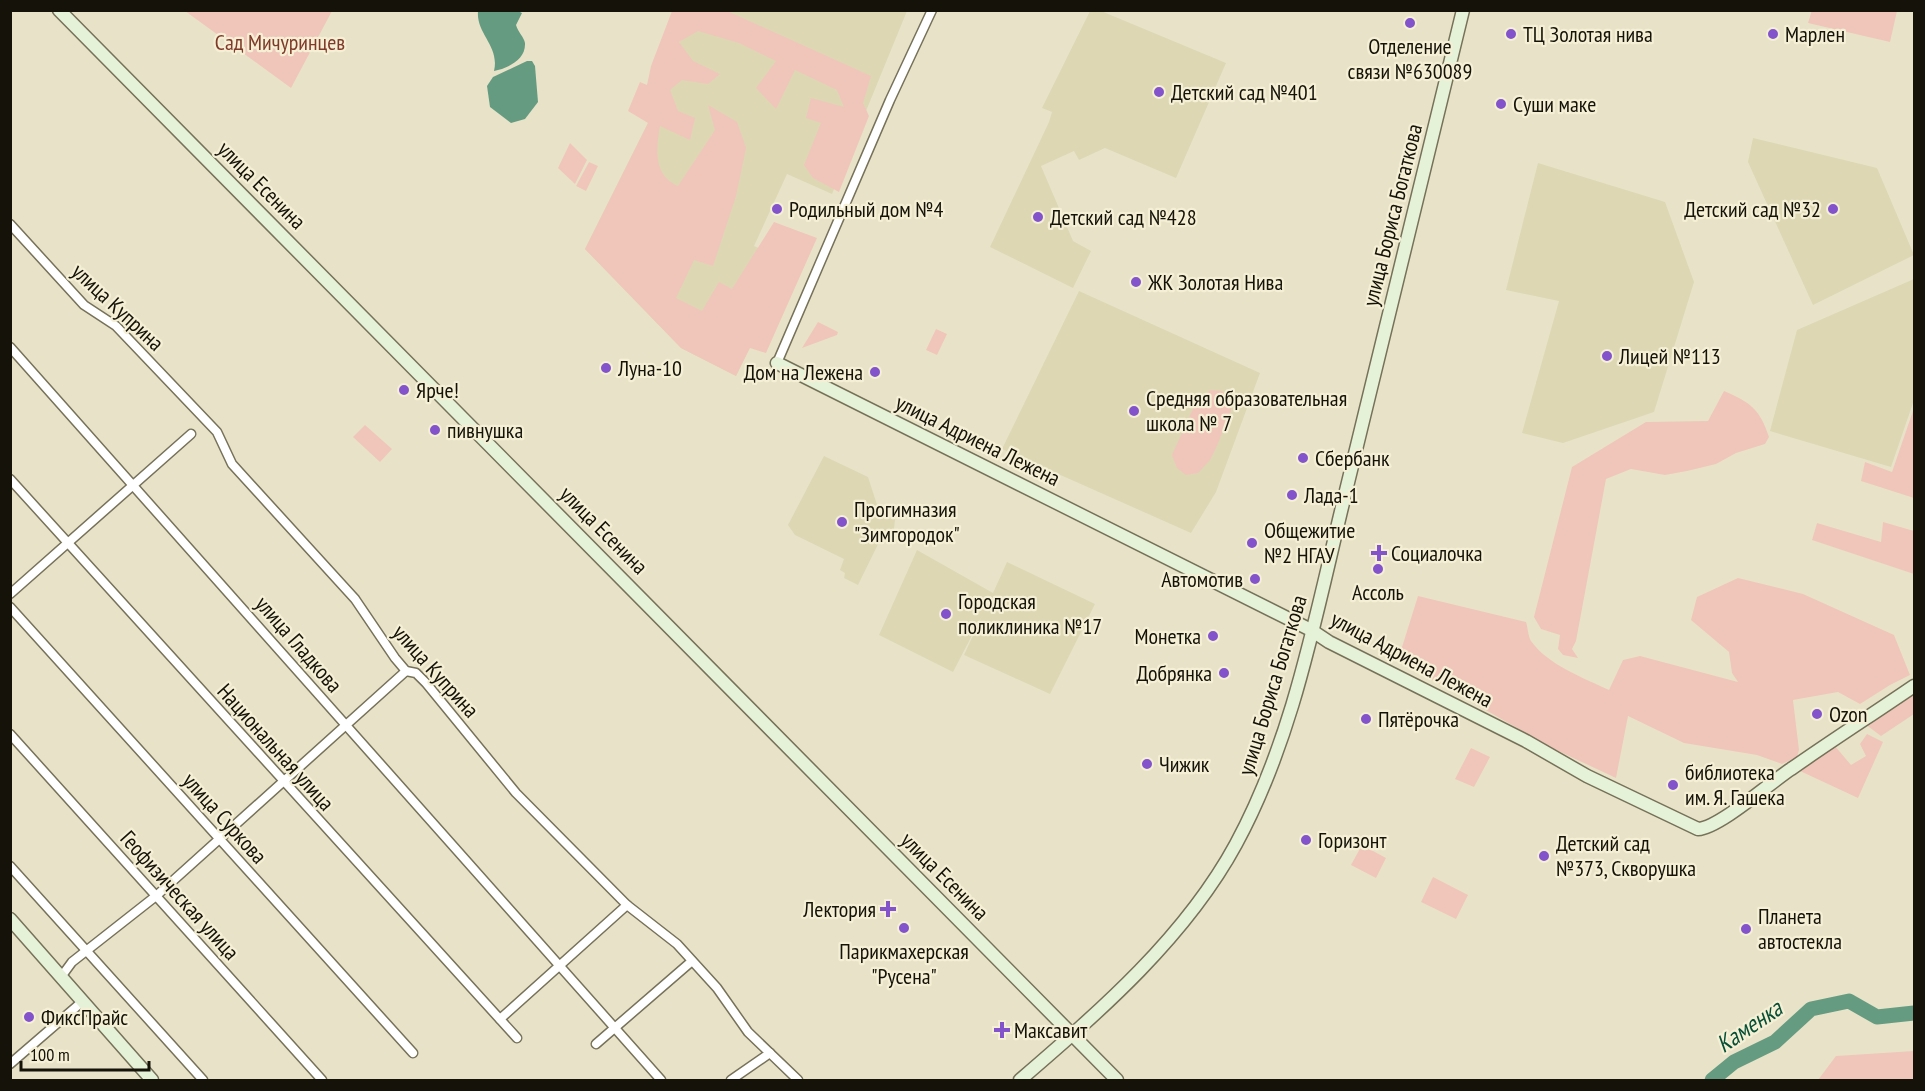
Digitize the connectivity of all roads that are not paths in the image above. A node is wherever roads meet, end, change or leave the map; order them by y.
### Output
1 (59, 10) edge
2 (932, 10) edge
3 (1463, 10) edge
4 (10, 224) edge
5 (10, 347) edge
6 (777, 363) joint
7 (191, 434) dead end
8 (10, 479) edge
9 (134, 485) junction
10 (67, 543) junction
11 (10, 594) edge
12 (10, 607) edge
13 (1311, 630) junction
14 (406, 671) junction
15 (1914, 686) edge
16 (346, 725) junction
17 (10, 734) edge
18 (284, 782) junction
19 (221, 840) junction
20 (10, 866) edge
21 (156, 896) junction
22 (627, 905) junction
23 (10, 919) edge
24 (86, 950) junction
25 (692, 961) junction
26 (559, 965) junction
27 (61, 977) junction
28 (83, 1001) junction
29 (500, 1019) junction
30 (615, 1029) junction
31 (1072, 1035) junction
32 (517, 1038) dead end
33 (596, 1044) dead end
34 (413, 1053) dead end
35 (770, 1053) junction
36 (10, 1064) edge
37 (152, 1080) edge
38 (203, 1080) edge
39 (322, 1080) edge
40 (661, 1080) edge
41 (731, 1080) edge
42 (798, 1080) edge
43 (1020, 1080) edge
44 (1117, 1080) edge

1 - 31 street, улица Есенина
2 - 6 street
3 - 13 street, улица Бориса Богаткова
4 - 14 street, улица Куприна
5 - 9 street, улица Гладкова
6 - 13 street, улица Адриена Лежена
7 - 9 street
8 - 10 street, Национальная улица
9 - 10 street
9 - 16 street, улица Гладкова
10 - 11 street
10 - 18 street, Национальная улица
12 - 19 street, улица Суркова
13 - 15 street, улица Адриена Лежена
13 - 31 street, улица Бориса Богаткова
14 - 16 street
14 - 22 street, улица Куприна
16 - 18 street
16 - 26 street, улица Гладкова
17 - 21 street, Геофизическая улица
18 - 19 street
18 - 29 street, Национальная улица
19 - 21 street
19 - 34 street, улица Суркова
20 - 24 street
21 - 24 street
21 - 39 street, Геофизическая улица
22 - 25 street, улица Куприна
22 - 26 street
23 - 27 street
24 - 27 street
24 - 38 street
25 - 30 street
25 - 35 street, улица Куприна
26 - 29 street
26 - 30 street, улица Гладкова
27 - 28 street
28 - 36 street
28 - 37 street
29 - 32 street, Национальная улица
30 - 33 street
30 - 40 street, улица Гладкова
31 - 43 street, улица Бориса Богаткова
31 - 44 street, улица Есенина
35 - 41 street
35 - 42 street, улица Куприна

